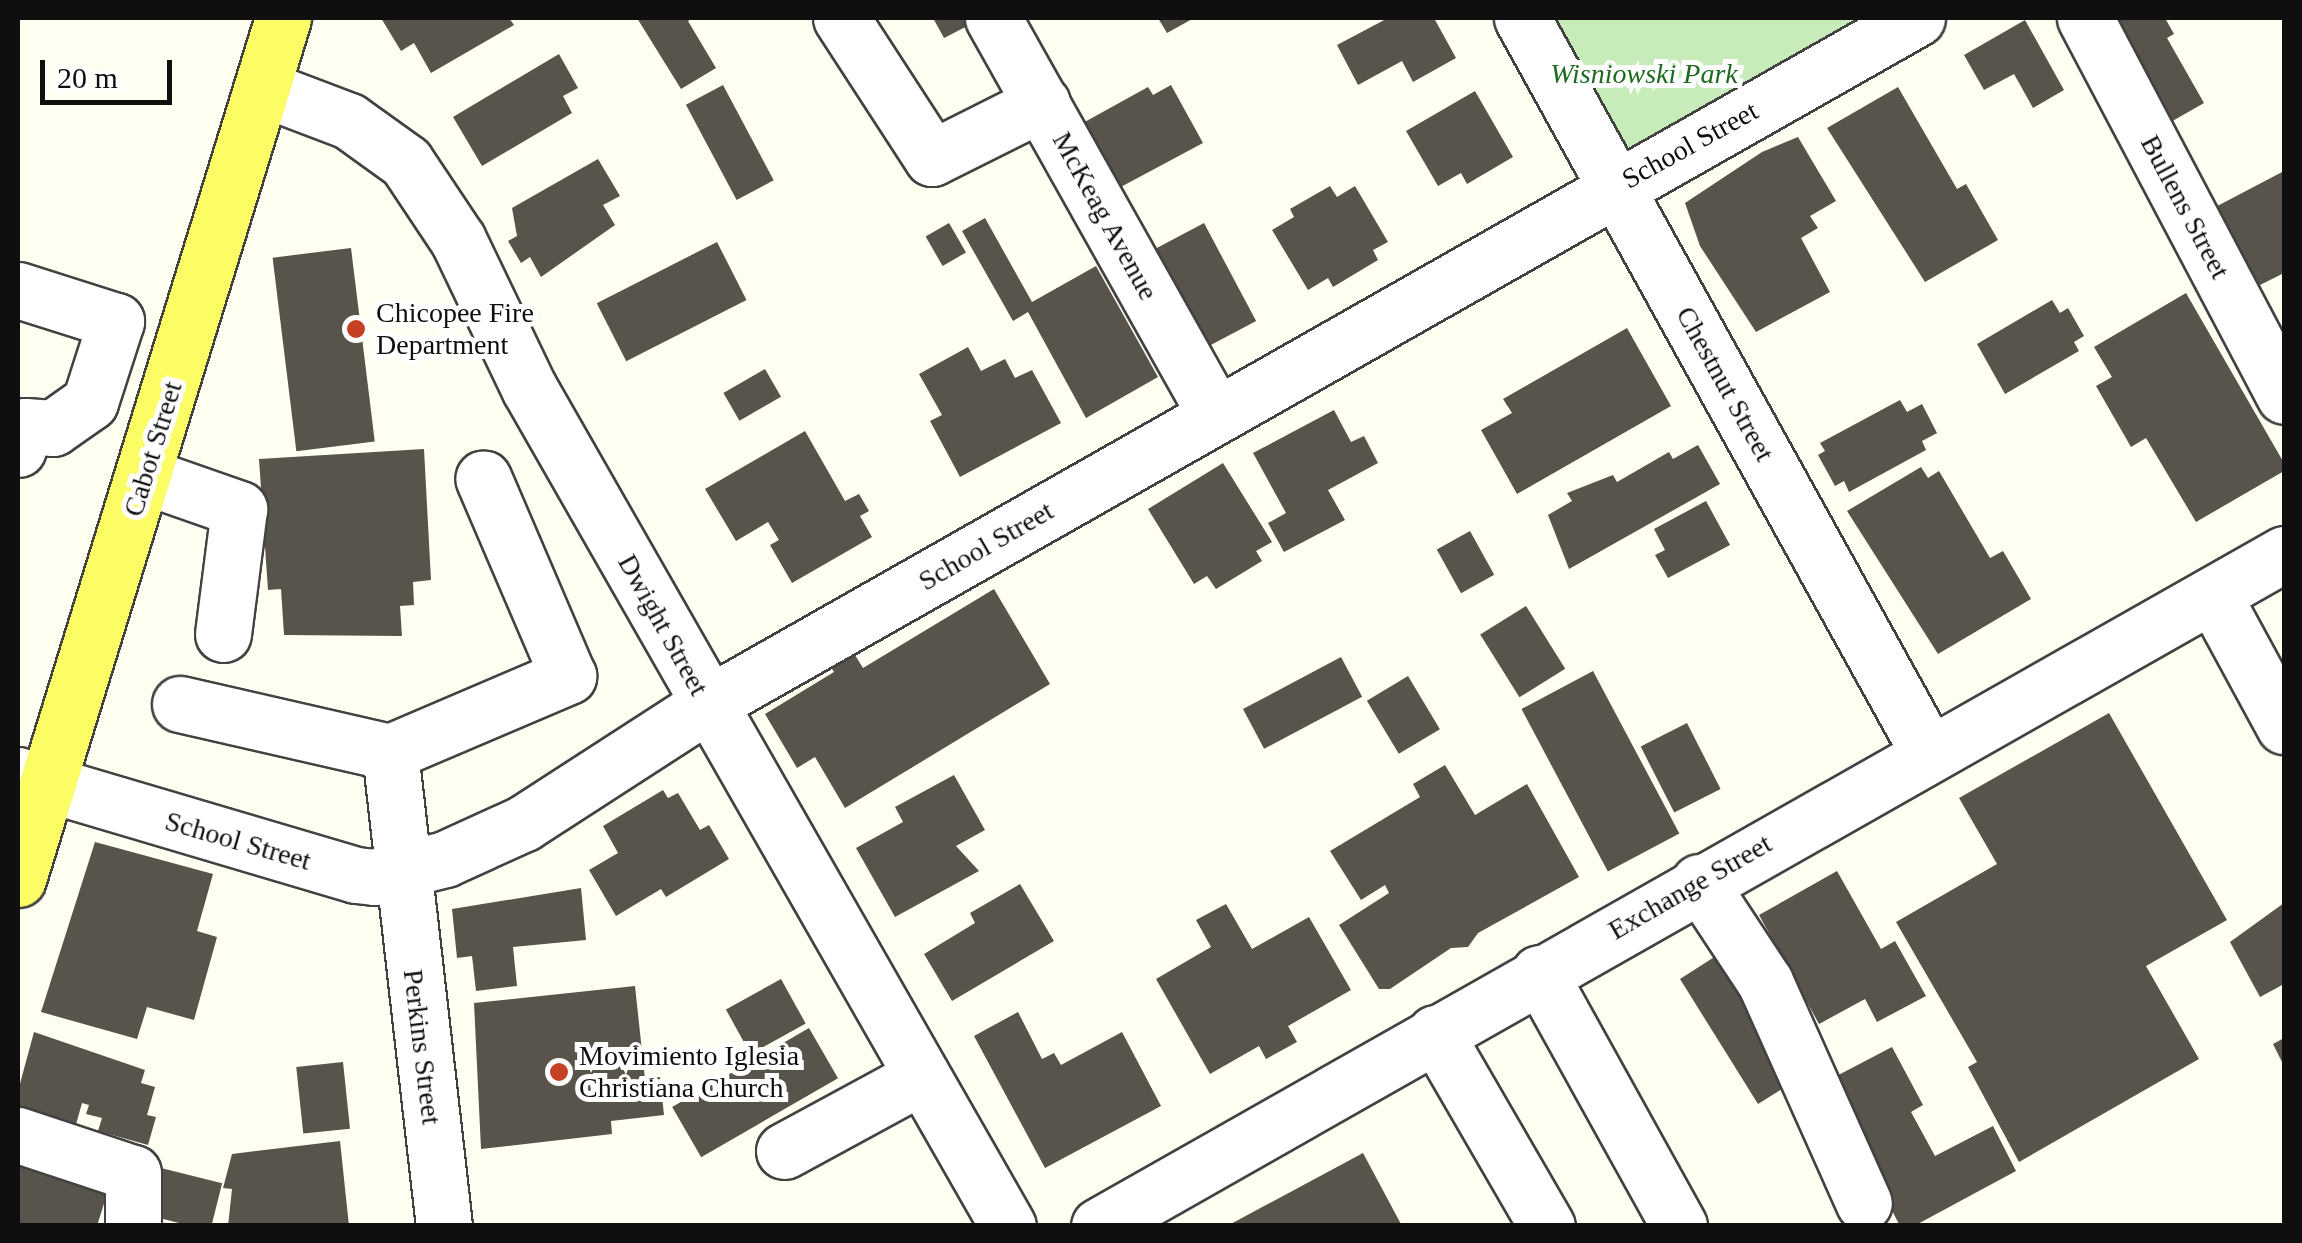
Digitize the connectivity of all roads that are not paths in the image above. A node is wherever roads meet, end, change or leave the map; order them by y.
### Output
1 (283, 18) edge
2 (841, 18) edge
3 (993, 18) edge
4 (1522, 18) edge
5 (1917, 18) edge
6 (2084, 18) edge
7 (262, 88) junction
8 (1042, 103) junction
9 (1616, 187) junction
10 (18, 290) edge
11 (104, 358) junction
12 (175, 378) junction
13 (2284, 396) edge
14 (1216, 415) junction
15 (18, 448) edge
16 (145, 476) junction
17 (483, 478) dead end
18 (2284, 554) edge
19 (2214, 597) junction
20 (223, 634) dead end
21 (180, 704) dead end
22 (708, 704) junction
23 (2284, 726) edge
24 (390, 752) junction
25 (1928, 752) junction
26 (32, 778) edge
27 (405, 870) junction
28 (18, 879) edge
29 (1700, 882) junction
30 (1540, 974) junction
31 (1435, 1033) junction
32 (922, 1076) junction
33 (18, 1135) edge
34 (784, 1151) dead end
35 (1864, 1203) dead end
36 (132, 1226) edge
37 (444, 1226) edge
38 (1008, 1226) edge
39 (1099, 1226) edge
40 (1547, 1226) edge
41 (1679, 1226) edge

1 - 7 main road, Cabot Street
2 - 8 street
3 - 8 street, McKeag Avenue
4 - 9 street, Chestnut Street
5 - 9 street, School Street
6 - 13 street, Bullens Street
7 - 12 main road, Cabot Street
7 - 22 street, Dwight Street
8 - 14 street, McKeag Avenue
9 - 14 street, School Street
9 - 25 street, Chestnut Street
10 - 11 street
11 - 12 street
11 - 15 street
12 - 16 main road, Cabot Street
14 - 22 street, School Street
16 - 20 street
16 - 26 main road, Cabot Street
17 - 24 street
18 - 19 street, Exchange Street
19 - 23 street
19 - 25 street, Exchange Street
21 - 24 street
22 - 27 street, School Street
22 - 32 street, Dwight Street
24 - 27 street, Perkins Street
25 - 29 street, Exchange Street
26 - 27 street, School Street
26 - 28 main road, Cabot Street
27 - 37 street, Perkins Street
29 - 30 street, Exchange Street
29 - 35 street
30 - 31 street, Exchange Street
30 - 41 street
31 - 39 street, Exchange Street
31 - 40 street
32 - 34 street
32 - 38 street, Dwight Street
33 - 36 street

